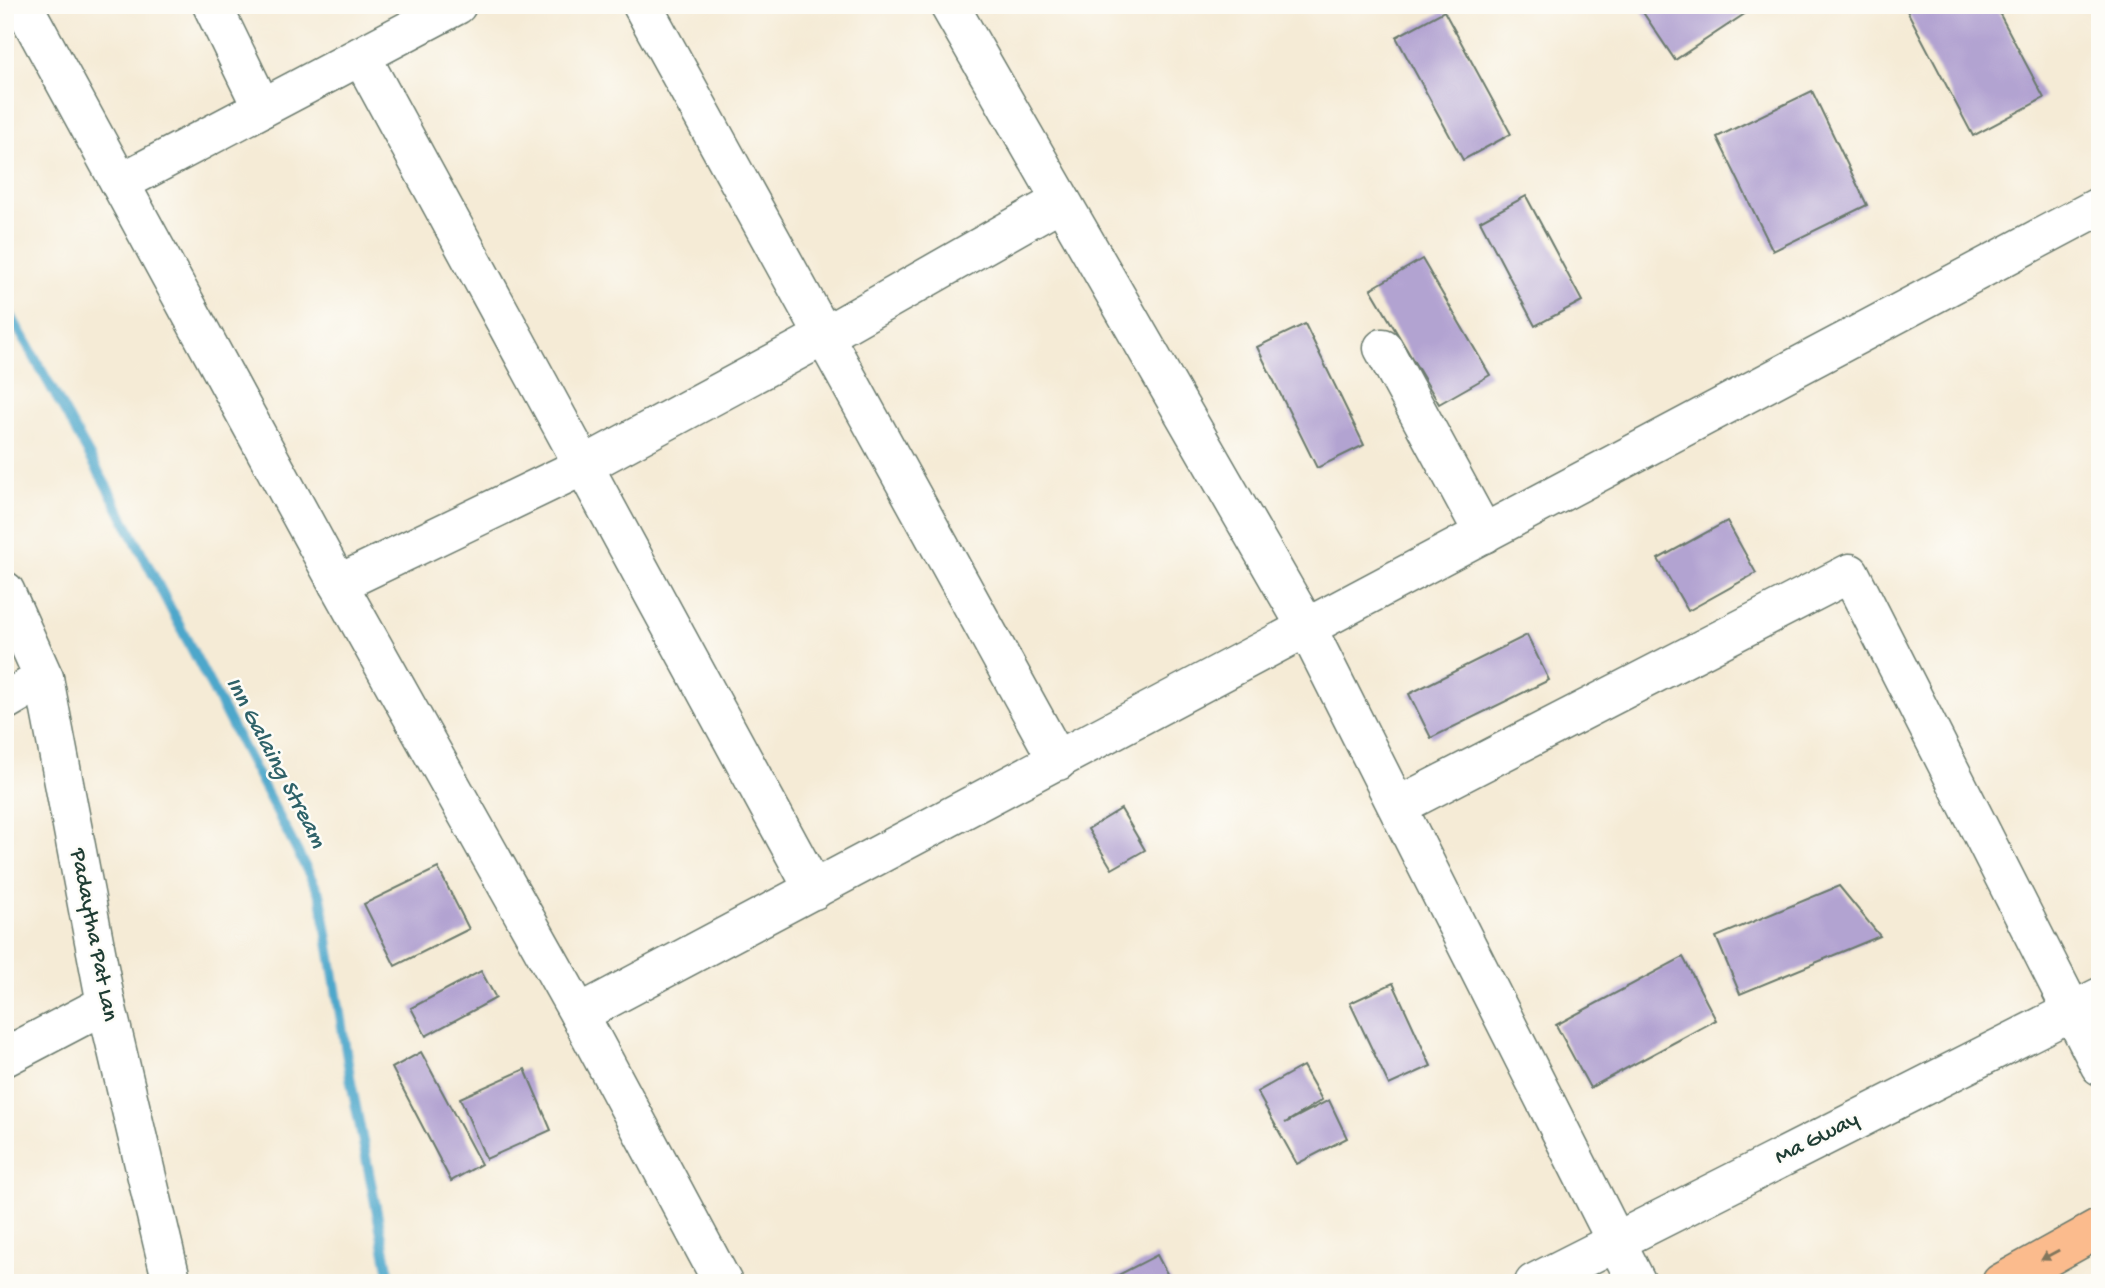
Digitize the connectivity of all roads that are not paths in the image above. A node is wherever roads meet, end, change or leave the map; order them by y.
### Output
1 (23, 5) edge
2 (212, 5) edge
3 (457, 5) edge
4 (642, 5) edge
5 (948, 5) edge
6 (361, 56) junction
7 (262, 108) junction
8 (120, 183) junction
9 (1062, 201) junction
10 (2100, 206) edge
11 (824, 336) junction
12 (1383, 348) dead end
13 (583, 466) junction
14 (1484, 534) junction
15 (338, 584) junction
16 (5, 591) edge
17 (1307, 628) junction
18 (44, 678) junction
19 (5, 701) edge
20 (1058, 761) junction
21 (1398, 806) junction
22 (814, 890) junction
23 (106, 1004) junction
24 (2085, 1004) edge
25 (579, 1014) junction
26 (5, 1057) edge
27 (2100, 1066) edge
28 (2100, 1228) edge
29 (1615, 1241) junction
30 (172, 1283) edge
31 (723, 1283) edge
32 (1534, 1283) edge
33 (1637, 1283) edge
34 (2001, 1283) edge

1 - 8 street
2 - 7 street
3 - 6 street
4 - 11 street
5 - 9 street
6 - 7 street
6 - 13 street
7 - 8 street
8 - 15 street
9 - 11 street
9 - 17 street
10 - 14 street
11 - 13 street
11 - 20 street
12 - 14 street
13 - 15 street
13 - 22 street
14 - 17 street
15 - 25 street
16 - 18 street, Padaytha Pat Lan
17 - 20 street
17 - 21 street
18 - 19 street
18 - 23 street, Padaytha Pat Lan
20 - 22 street
21 - 24 street
21 - 29 street
22 - 25 street
23 - 26 street
23 - 30 street, Padaytha Pat Lan
24 - 27 street
24 - 29 street, Ma Gway
25 - 31 street
28 -> 34 main road
29 - 32 street, Ma Gway
29 - 33 street

